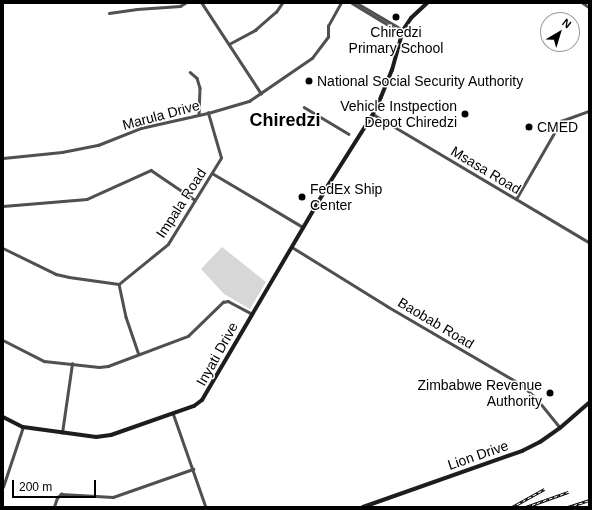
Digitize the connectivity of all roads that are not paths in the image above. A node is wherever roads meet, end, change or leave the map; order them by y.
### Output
1 (185, 3) edge
2 (202, 3) edge
3 (282, 3) edge
4 (341, 3) edge
5 (352, 3) edge
6 (357, 3) edge
7 (427, 3) edge
8 (583, 3) edge
9 (589, 7) edge
10 (109, 13) dead end
11 (402, 32) junction
12 (229, 44) junction
13 (190, 72) dead end
14 (261, 93) junction
15 (304, 107) dead end
16 (589, 111) edge
17 (208, 113) junction
18 (373, 114) junction
19 (199, 115) junction
20 (349, 134) dead end
21 (3, 158) edge
22 (212, 173) junction
23 (516, 199) junction
24 (195, 200) junction
25 (3, 206) edge
26 (304, 228) junction
27 (589, 242) edge
28 (292, 247) junction
29 (3, 248) edge
30 (119, 284) junction
31 (252, 314) junction
32 (3, 340) edge
33 (139, 354) junction
34 (72, 364) junction
35 (589, 403) edge
36 (173, 412) junction
37 (3, 417) edge
38 (23, 427) junction
39 (560, 428) junction
40 (62, 434) junction
41 (193, 469) junction
42 (4, 480) edge
43 (3, 487) edge
44 (54, 507) edge
45 (206, 507) edge
46 (363, 507) edge

1 - 10 street
2 - 12 street
3 - 12 street
4 - 14 street, Marula Drive
5 - 11 street
6 - 11 street
7 - 11 street
8 - 9 street
11 - 18 street, Inyati Drive
12 - 14 street
13 - 19 street
14 - 17 street, Marula Drive
15 - 20 street
16 - 23 street
17 - 19 street, Marula Drive
17 - 22 street, Impala Road
18 - 23 street, Msasa Road
18 - 26 street, Inyati Drive
19 - 21 street, Marula Drive
22 - 24 street, Impala Road
22 - 26 street
23 - 27 street, Msasa Road
24 - 25 street
24 - 30 street, Impala Road
26 - 28 street, Inyati Drive
28 - 31 street, Inyati Drive
28 - 39 street, Baobab Road
29 - 30 street
30 - 33 street
31 - 33 street
31 - 36 street, Inyati Drive
32 - 34 street
33 - 34 street
34 - 40 street
35 - 39 street, Lion Drive
36 - 40 street, Inyati Drive
36 - 41 street
37 - 38 street, Inyati Drive
38 - 40 street, Inyati Drive
38 - 42 street
39 - 46 street, Lion Drive
41 - 44 street
41 - 45 street
42 - 43 street

